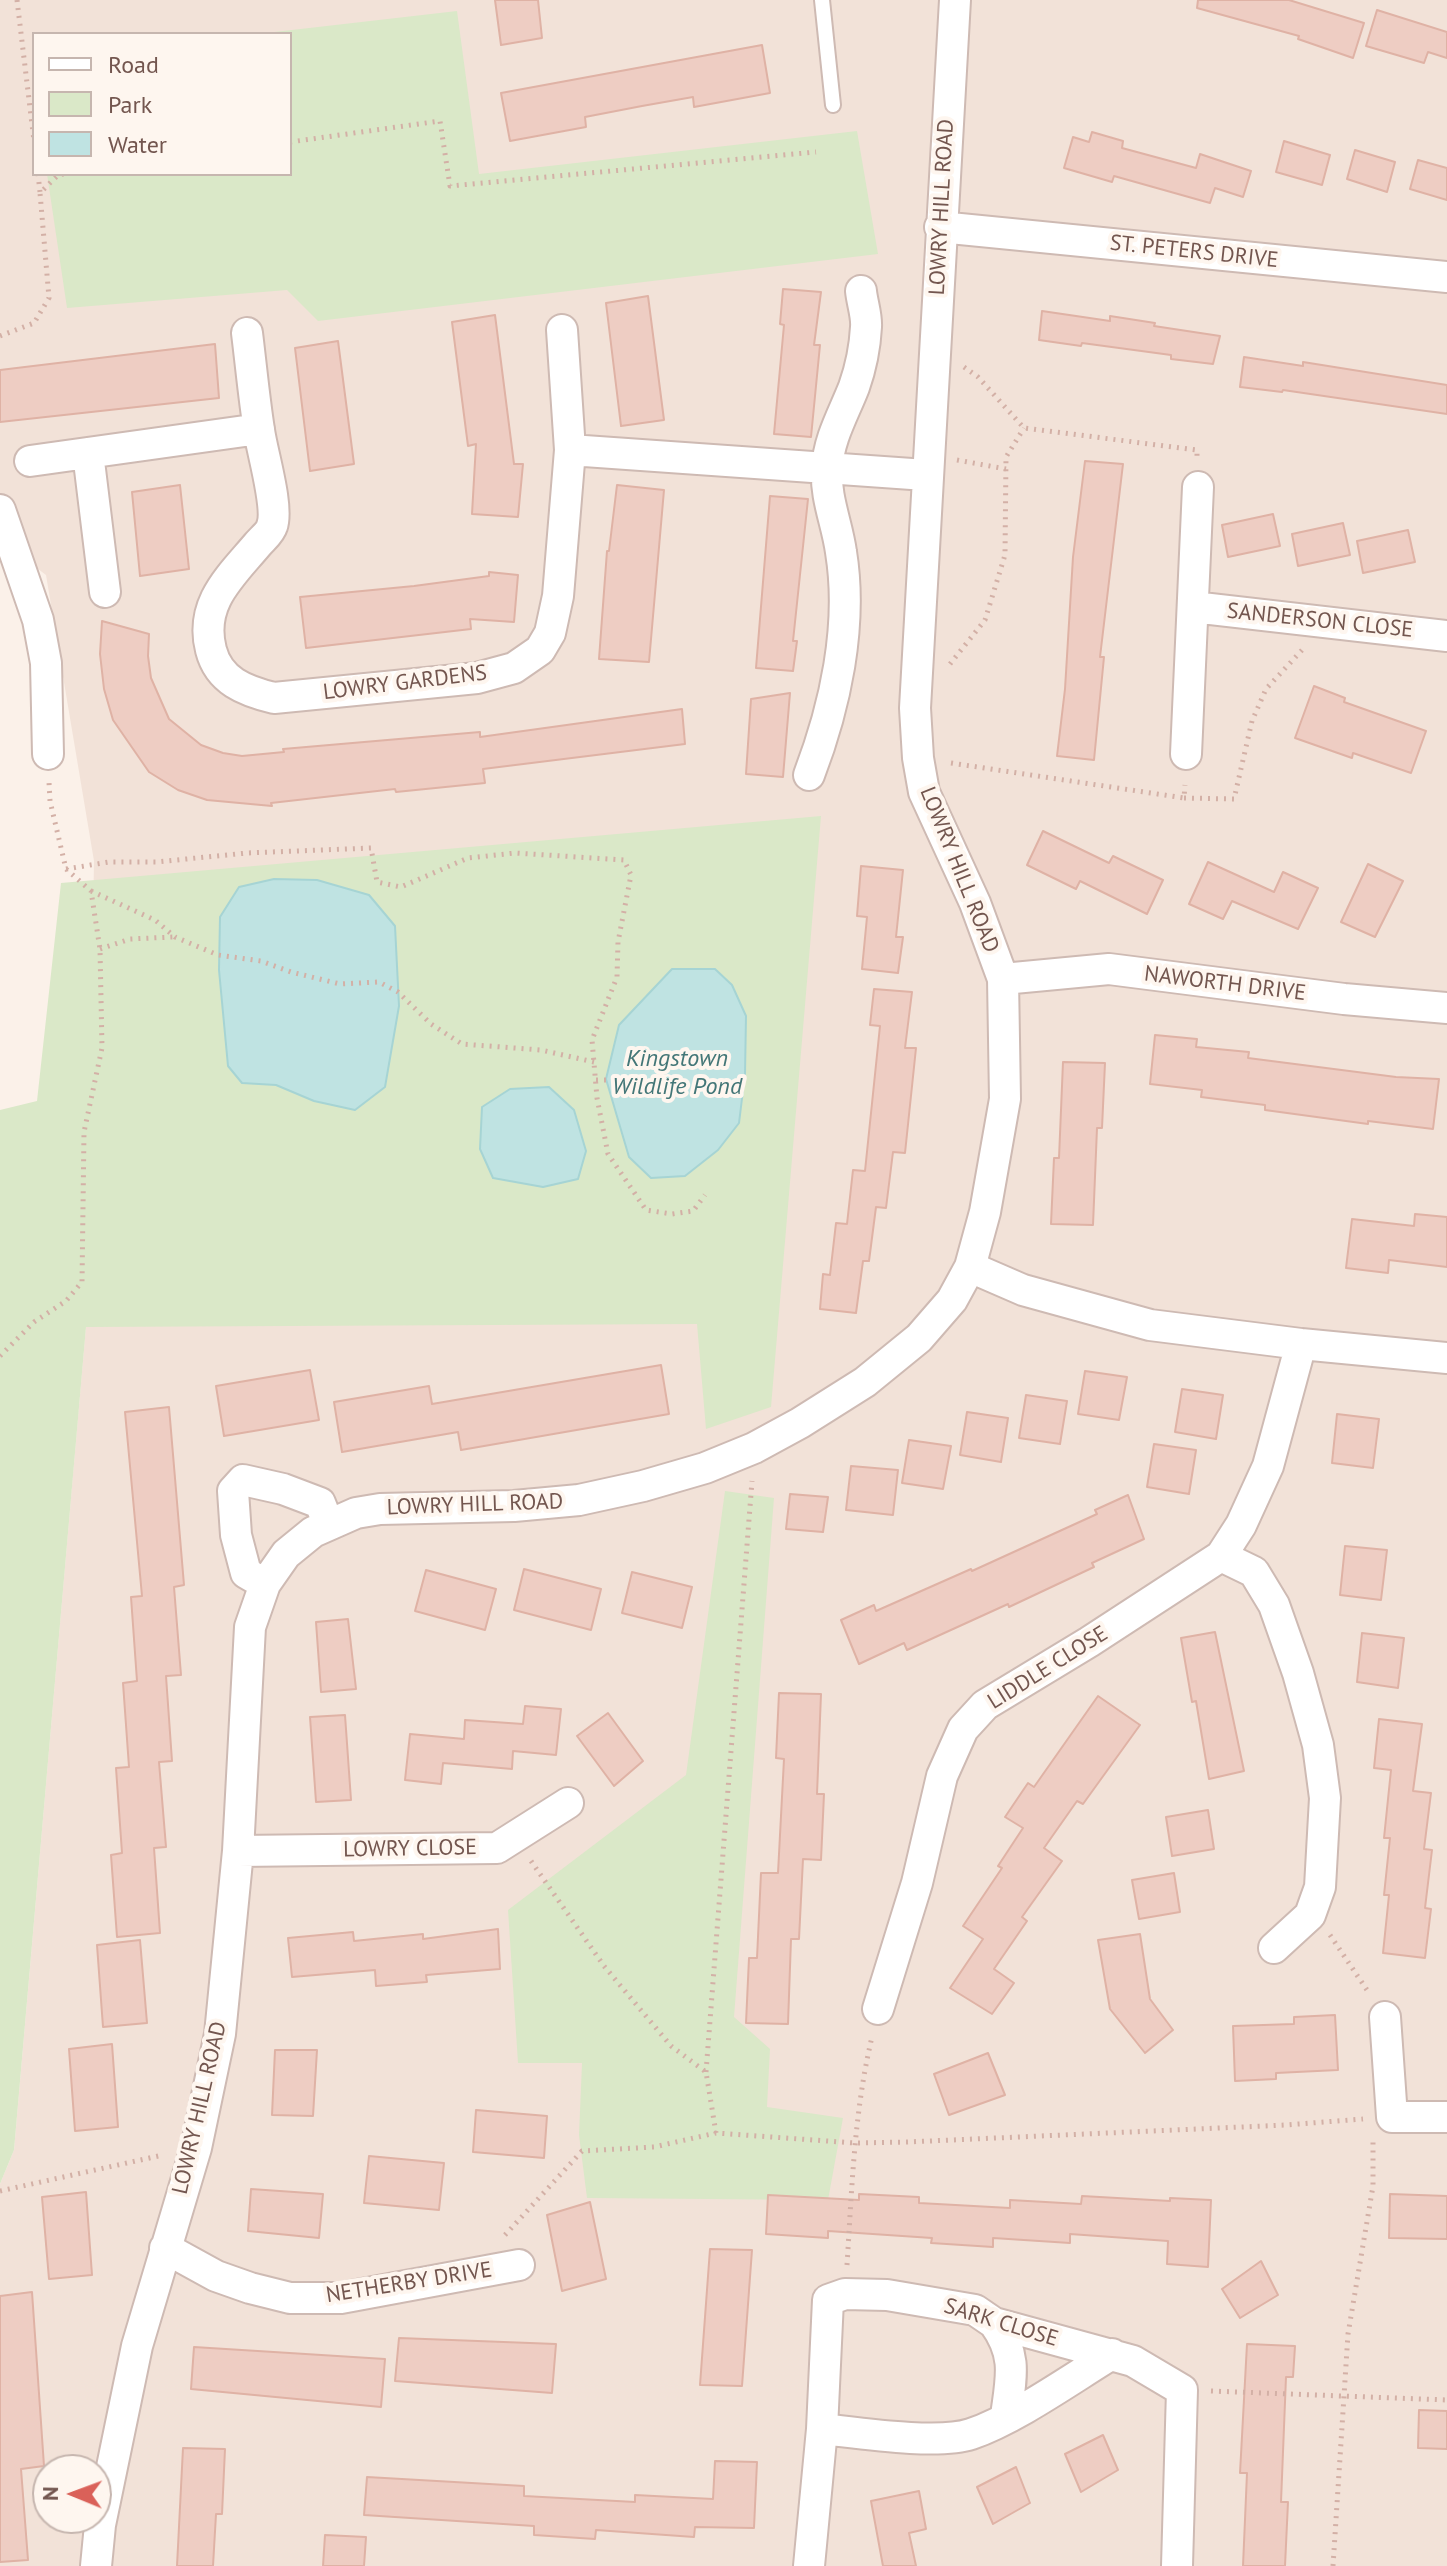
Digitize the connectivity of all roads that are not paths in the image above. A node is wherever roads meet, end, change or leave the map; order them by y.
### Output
1 (822, 0) edge
2 (955, 0) edge
3 (833, 105) dead end
4 (940, 227) junction
5 (1447, 277) edge
6 (861, 291) dead end
7 (562, 330) dead end
8 (247, 333) dead end
9 (259, 429) junction
10 (570, 450) junction
11 (88, 453) junction
12 (30, 461) dead end
13 (927, 465) junction
14 (827, 470) junction
15 (1198, 487) road end
16 (0, 510) edge
17 (105, 592) dead end
18 (1193, 607) junction
19 (1447, 636) edge
20 (48, 754) road end
21 (1186, 754) road end
22 (809, 775) dead end
23 (1003, 979) junction
24 (1447, 1008) edge
25 (970, 1267) junction
26 (1301, 1344) junction
27 (1447, 1358) edge
28 (328, 1523) junction
29 (1221, 1556) junction
30 (265, 1584) junction
31 (568, 1803) dead end
32 (238, 1851) junction
33 (1298, 1935) road end
34 (878, 2009) road end
35 (1385, 2017) road end
36 (1447, 2117) edge
37 (165, 2248) junction
38 (519, 2265) dead end
39 (994, 2323) junction
40 (1112, 2354) junction
41 (1006, 2416) junction
42 (822, 2429) junction
43 (96, 2566) edge
44 (809, 2566) edge
45 (1177, 2566) edge

1 - 3 lane
2 - 4 street, LOWRY HILL ROAD
4 - 5 street, ST. PETERS DRIVE
4 - 13 street, LOWRY HILL ROAD
6 - 14 street
7 - 10 street, LOWRY GARDENS
8 - 9 street, LOWRY GARDENS
9 - 10 street, LOWRY GARDENS
9 - 11 street
10 - 14 street
11 - 12 street
11 - 17 street
13 - 14 street
13 - 23 street, LOWRY HILL ROAD
14 - 22 street
15 - 18 street
16 - 20 street
18 - 19 street, SANDERSON CLOSE
18 - 21 street
23 - 24 street, NAWORTH DRIVE
23 - 25 street, LOWRY HILL ROAD
25 - 26 street
25 - 28 street, LOWRY HILL ROAD
26 - 27 street
26 - 29 street, LIDDLE CLOSE
28 - 30 street, LOWRY HILL ROAD
28 - 30 street
29 - 33 street
29 - 34 street, LIDDLE CLOSE
30 - 32 street, LOWRY HILL ROAD
31 - 32 street, LOWRY CLOSE
32 - 37 street, LOWRY HILL ROAD
35 - 36 street
37 - 38 street, NETHERBY DRIVE
37 - 43 street, LOWRY HILL ROAD
39 - 40 street, SARK CLOSE
39 - 41 street
39 - 42 street, SARK CLOSE
40 - 41 street, SARK CLOSE
40 - 45 street, SARK CLOSE
41 - 42 street, SARK CLOSE
42 - 44 street

